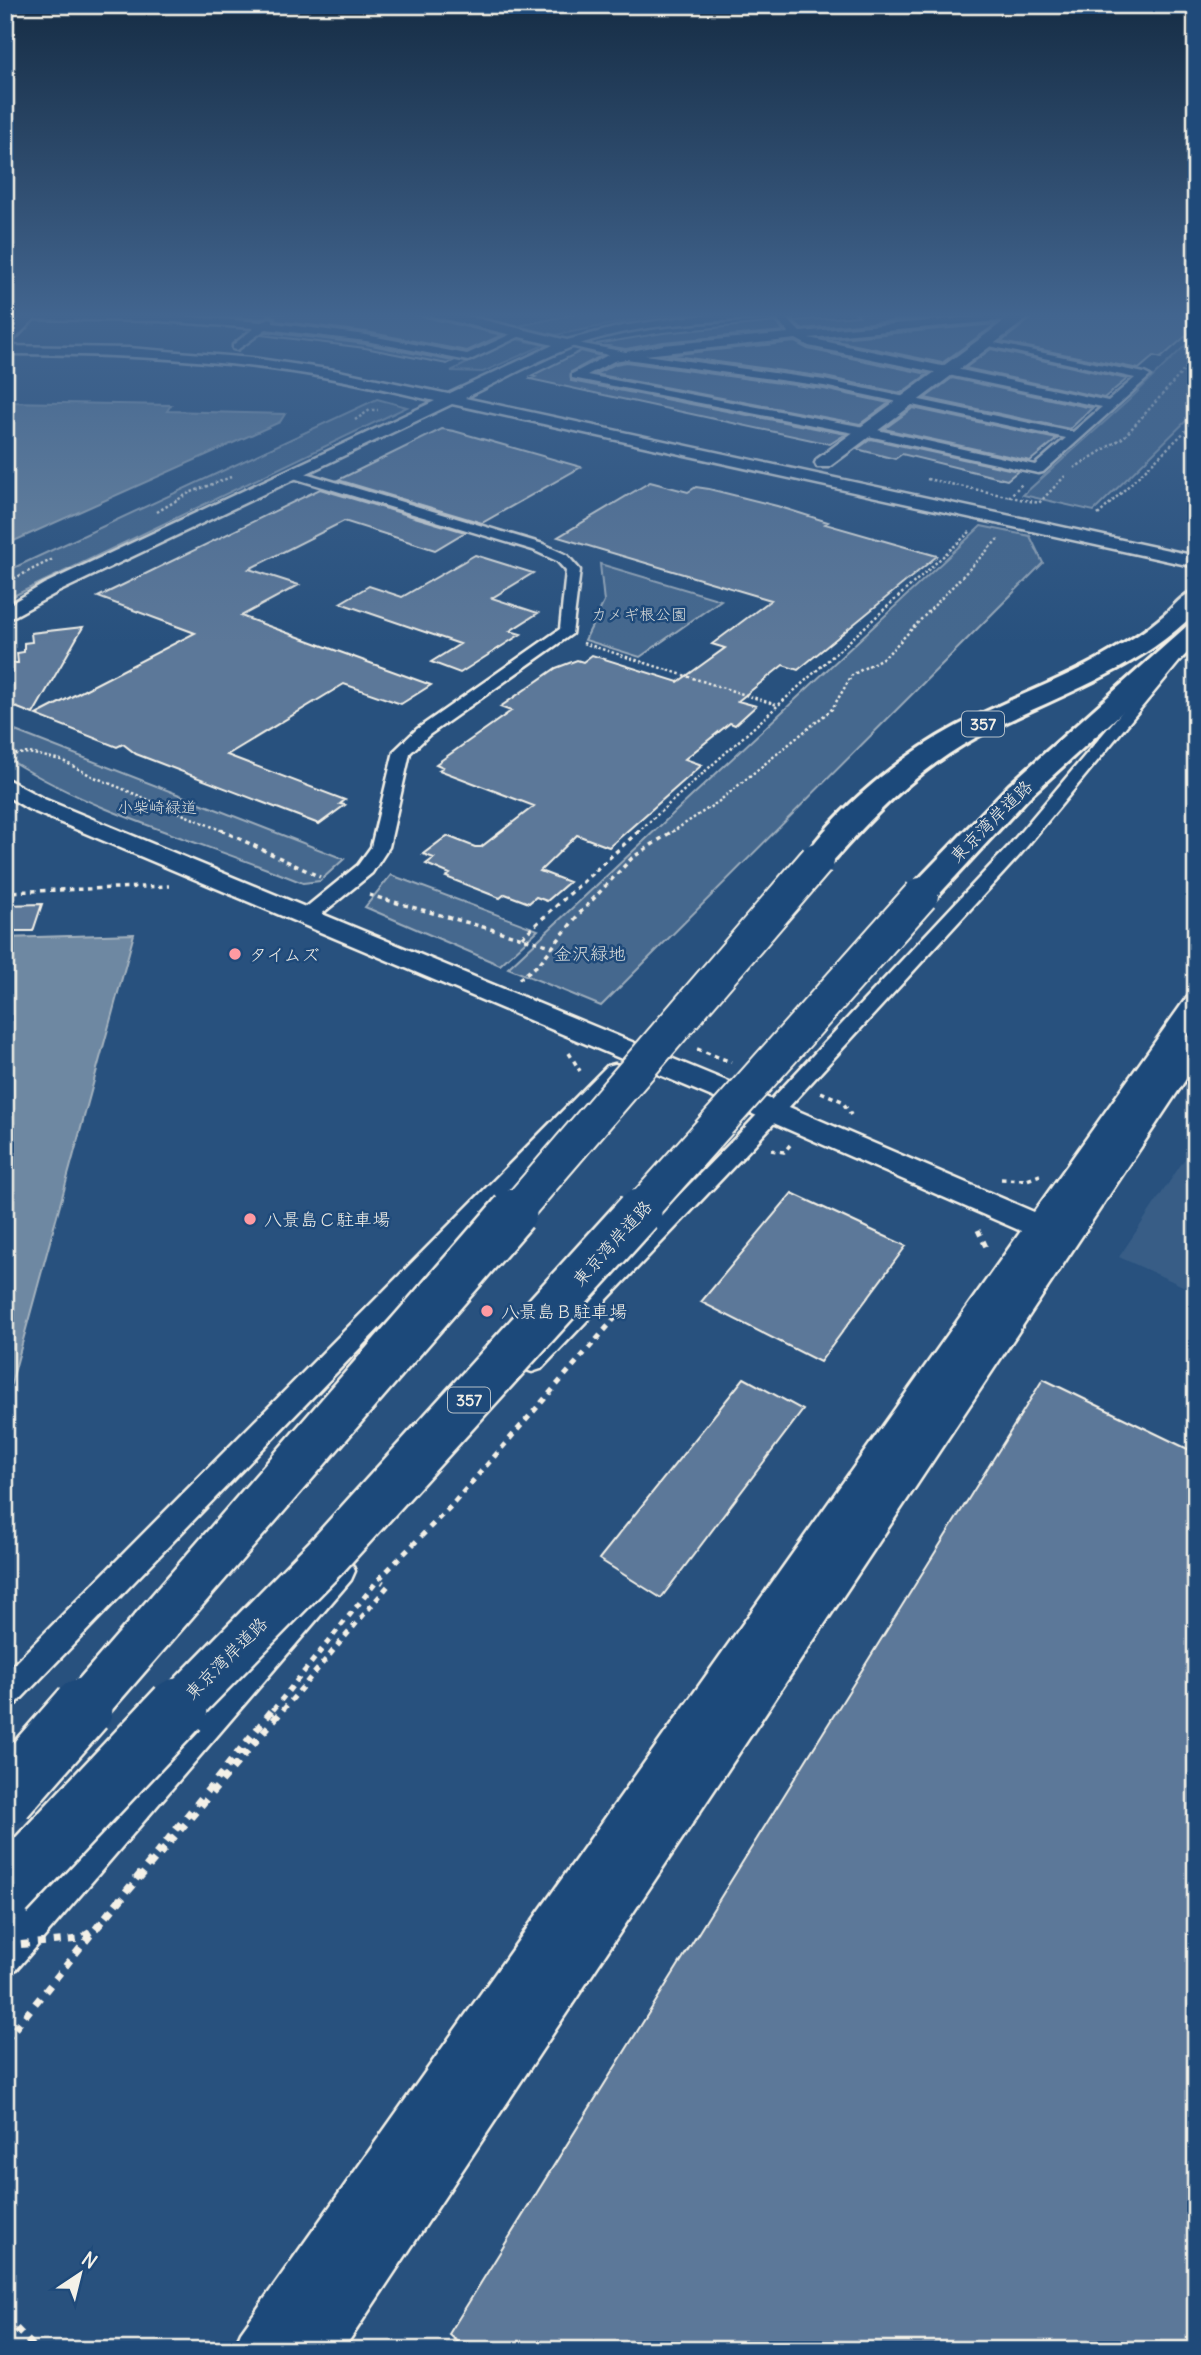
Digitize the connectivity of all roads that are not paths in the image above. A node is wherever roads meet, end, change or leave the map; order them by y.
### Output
1 (403, 423) edge
2 (562, 423) edge
3 (636, 423) edge
4 (821, 423) edge
5 (875, 423) edge
6 (1013, 423) edge
7 (1089, 423) edge
8 (651, 426) dead end
9 (864, 431) junction
10 (1074, 436) junction
11 (848, 469) dead end
12 (295, 474) junction
13 (885, 478) dead end
14 (1196, 546) edge
15 (1196, 562) edge
16 (1196, 598) edge
17 (5, 615) edge
18 (1196, 631) edge
19 (5, 785) edge
20 (306, 916) junction
21 (1196, 1003) edge
22 (1196, 1043) edge
23 (632, 1053) junction
24 (772, 1111) junction
25 (1054, 1233) junction
26 (5, 1694) edge
27 (5, 1797) edge
28 (5, 1892) edge
29 (5, 1956) edge
30 (259, 2350) edge
31 (313, 2350) edge

1 - 12 street
2 - 15 street
3 - 8 street
4 - 9 street
5 - 9 street
6 - 10 street
7 - 10 street
9 - 10 street
9 - 11 street
12 - 17 street
12 - 20 street
13 - 14 street
16 - 27 highway, 357, bridge
18 - 24 street
18 - 28 highway, 東京湾岸道路 / 357, bridge
19 - 20 street
20 - 23 street
21 - 25 street
22 - 25 street
23 - 24 street
23 - 26 street
24 - 25 street
24 - 29 street
25 - 30 street
25 - 31 street

